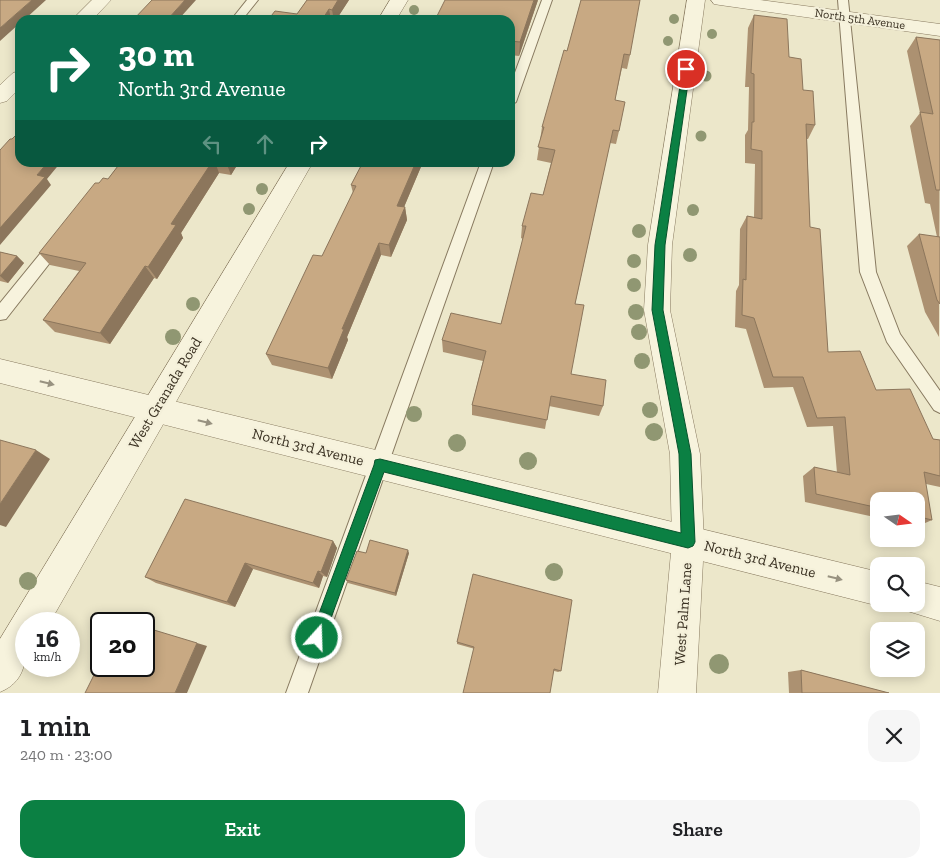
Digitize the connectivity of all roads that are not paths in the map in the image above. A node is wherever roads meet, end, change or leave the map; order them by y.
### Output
1 (102, 0) edge
2 (252, 0) edge
3 (399, 0) edge
4 (547, 0) edge
5 (696, 0) edge
6 (720, 0) edge
7 (844, 8) edge
8 (86, 15) edge
9 (240, 15) edge
10 (390, 15) edge
11 (940, 30) edge
12 (15, 82) edge
13 (515, 88) edge
14 (0, 96) edge
15 (299, 167) edge
16 (486, 167) edge
17 (67, 230) edge
18 (0, 314) edge
19 (0, 371) edge
20 (940, 405) edge
21 (155, 411) junction
22 (380, 465) junction
23 (688, 542) junction
24 (870, 587) edge
25 (925, 600) edge
26 (940, 604) edge
27 (36, 612) edge
28 (15, 648) edge
29 (0, 674) edge
30 (297, 693) edge
31 (677, 693) edge

1 - 8 street
2 - 9 lane
3 - 10 street
4 - 13 lane
5 - 23 street, West Palm Lane
6 - 7 street, North 5th Avenue
7 - 11 street, North 5th Avenue
7 - 20 lane
12 - 14 street
15 - 21 street, West Granada Road
16 - 22 lane
17 - 18 lane
19 -> 21 street, North 3rd Avenue
21 -> 22 street, North 3rd Avenue
21 - 27 street, West Granada Road
22 - 23 street, North 3rd Avenue
22 - 30 lane
23 -> 24 street, North 3rd Avenue
23 - 31 street, West Palm Lane
25 - 26 street
28 - 29 street

